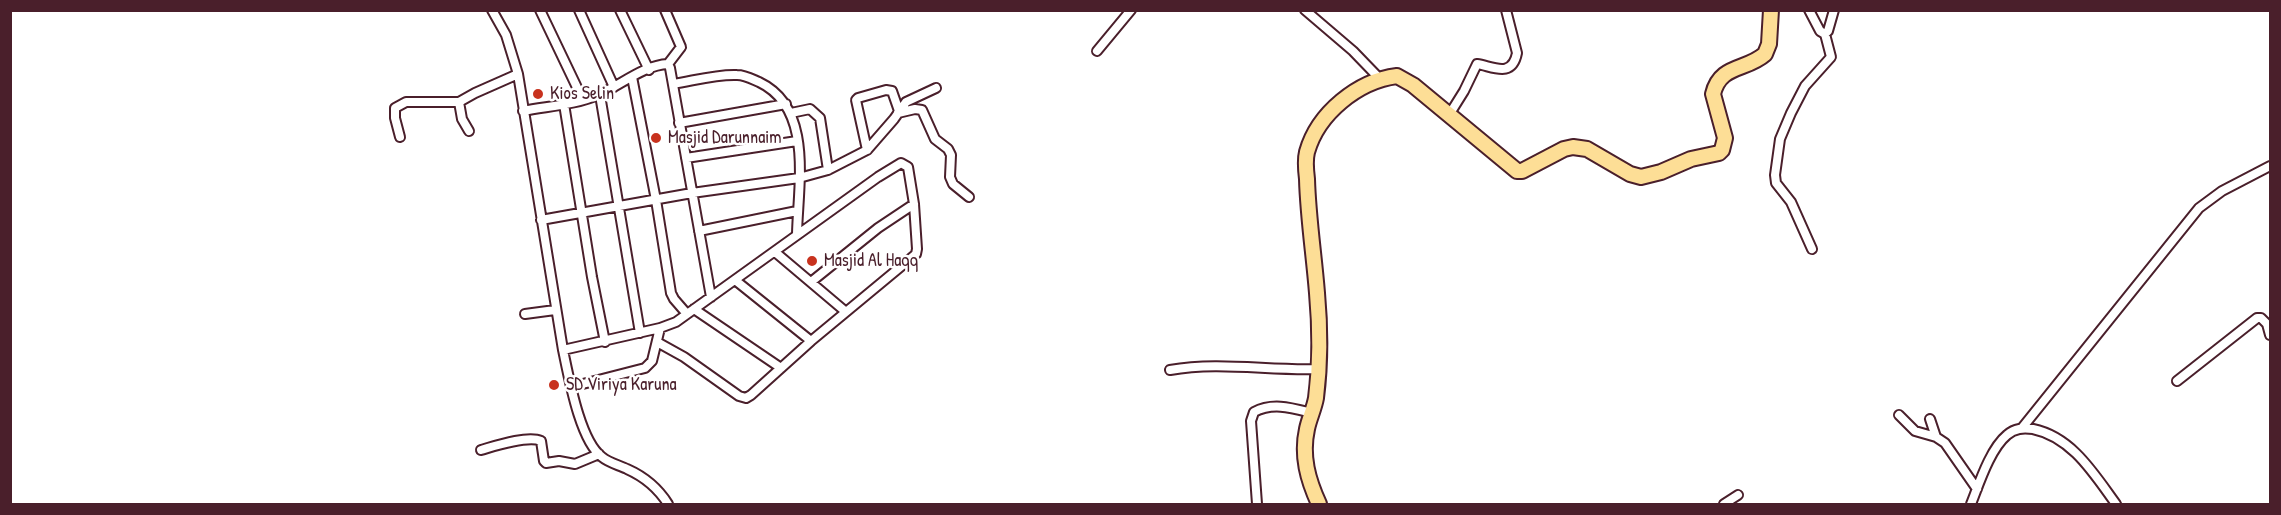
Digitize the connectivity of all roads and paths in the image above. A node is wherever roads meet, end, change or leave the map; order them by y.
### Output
1 (492, 10) edge
2 (540, 10) edge
3 (579, 10) edge
4 (620, 10) edge
5 (664, 10) edge
6 (1131, 10) edge
7 (1305, 10) edge
8 (1506, 10) edge
9 (1771, 10) edge
10 (1809, 10) edge
11 (1834, 10) edge
12 (1825, 34) junction
13 (1097, 51) dead end
14 (668, 64) junction
15 (649, 70) junction
16 (518, 74) junction
17 (632, 77) junction
18 (1381, 80) junction
19 (673, 84) junction
20 (614, 87) junction
21 (936, 88) dead end
22 (600, 94) junction
23 (583, 100) junction
24 (459, 102) junction
25 (564, 104) junction
26 (786, 104) junction
27 (523, 111) junction
28 (898, 112) junction
29 (791, 113) junction
30 (1449, 116) junction
31 (679, 123) junction
32 (469, 131) dead end
33 (400, 137) dead end
34 (797, 141) junction
35 (867, 150) junction
36 (686, 158) junction
37 (2271, 166) edge
38 (828, 170) junction
39 (799, 178) junction
40 (692, 193) junction
41 (969, 197) dead end
42 (656, 201) junction
43 (914, 204) junction
44 (619, 208) junction
45 (797, 212) junction
46 (582, 213) junction
47 (541, 220) junction
48 (699, 231) junction
49 (797, 234) junction
50 (1812, 249) dead end
51 (775, 252) junction
52 (735, 280) junction
53 (811, 282) junction
54 (711, 297) junction
55 (555, 310) junction
56 (691, 312) junction
57 (846, 312) junction
58 (525, 314) dead end
59 (660, 328) junction
60 (640, 333) junction
61 (2271, 335) edge
62 (811, 341) junction
63 (605, 342) junction
64 (657, 342) junction
65 (563, 350) junction
66 (781, 368) junction
67 (1319, 369) junction
68 (1170, 370) dead end
69 (2177, 381) dead end
70 (571, 387) junction
71 (1312, 413) junction
72 (1899, 415) dead end
73 (1930, 419) dead end
74 (2022, 428) junction
75 (1936, 437) junction
76 (481, 450) dead end
77 (599, 454) junction
78 (1977, 489) junction
79 (1738, 495) dead end
80 (668, 504) edge
81 (1257, 504) edge
82 (1319, 504) edge
83 (1724, 504) edge
84 (1971, 504) edge
85 (2116, 504) edge

1 - 16 street
2 - 23 street
3 - 20 street
4 - 15 street
5 - 14 street
6 - 13 street
7 - 18 street
8 - 30 street
9 - 30 highway
10 - 12 street
11 - 12 street
12 - 50 street
14 - 15 street
14 - 19 street
15 - 17 street
16 - 24 street
16 - 27 street
17 - 20 street
17 - 42 street
18 - 30 highway
18 - 67 highway
19 - 26 street
19 - 31 street
20 - 22 street
21 - 28 street
22 - 23 street
22 - 44 street
23 - 25 street
24 - 32 street
24 - 33 street
25 - 27 street
25 - 46 street
26 - 29 street
26 - 31 street
27 - 47 street
28 - 35 street
28 - 35 street
28 - 41 street
29 - 34 street
29 - 38 street
31 - 36 street
34 - 36 street
34 - 39 street
35 - 38 street
36 - 40 street
37 - 74 street
38 - 39 street
39 - 40 street
39 - 45 street
40 - 42 street
40 - 48 street
42 - 44 street
42 - 56 street
43 - 49 street
43 - 53 street
43 - 57 street
44 - 46 street
44 - 60 street
45 - 48 street
45 - 49 street
46 - 47 street
46 - 63 street
47 - 55 street
48 - 54 street
49 - 51 street
51 - 52 street
51 - 53 street
52 - 54 street
52 - 62 street
53 - 57 street
54 - 56 street
55 - 58 street
55 - 65 street
56 - 59 street
56 - 66 street
57 - 62 street
59 - 60 street
59 - 64 street
60 - 63 street
61 - 69 street
62 - 66 street
63 - 65 street
64 - 66 street
64 - 70 street
65 - 70 street
67 - 68 street
67 - 71 highway
70 - 77 street
71 - 81 street
71 - 82 highway
72 - 75 street
73 - 75 street
74 - 78 street
74 - 85 street
75 - 78 street
76 - 77 street
77 - 80 street
78 - 84 street
79 - 83 street

